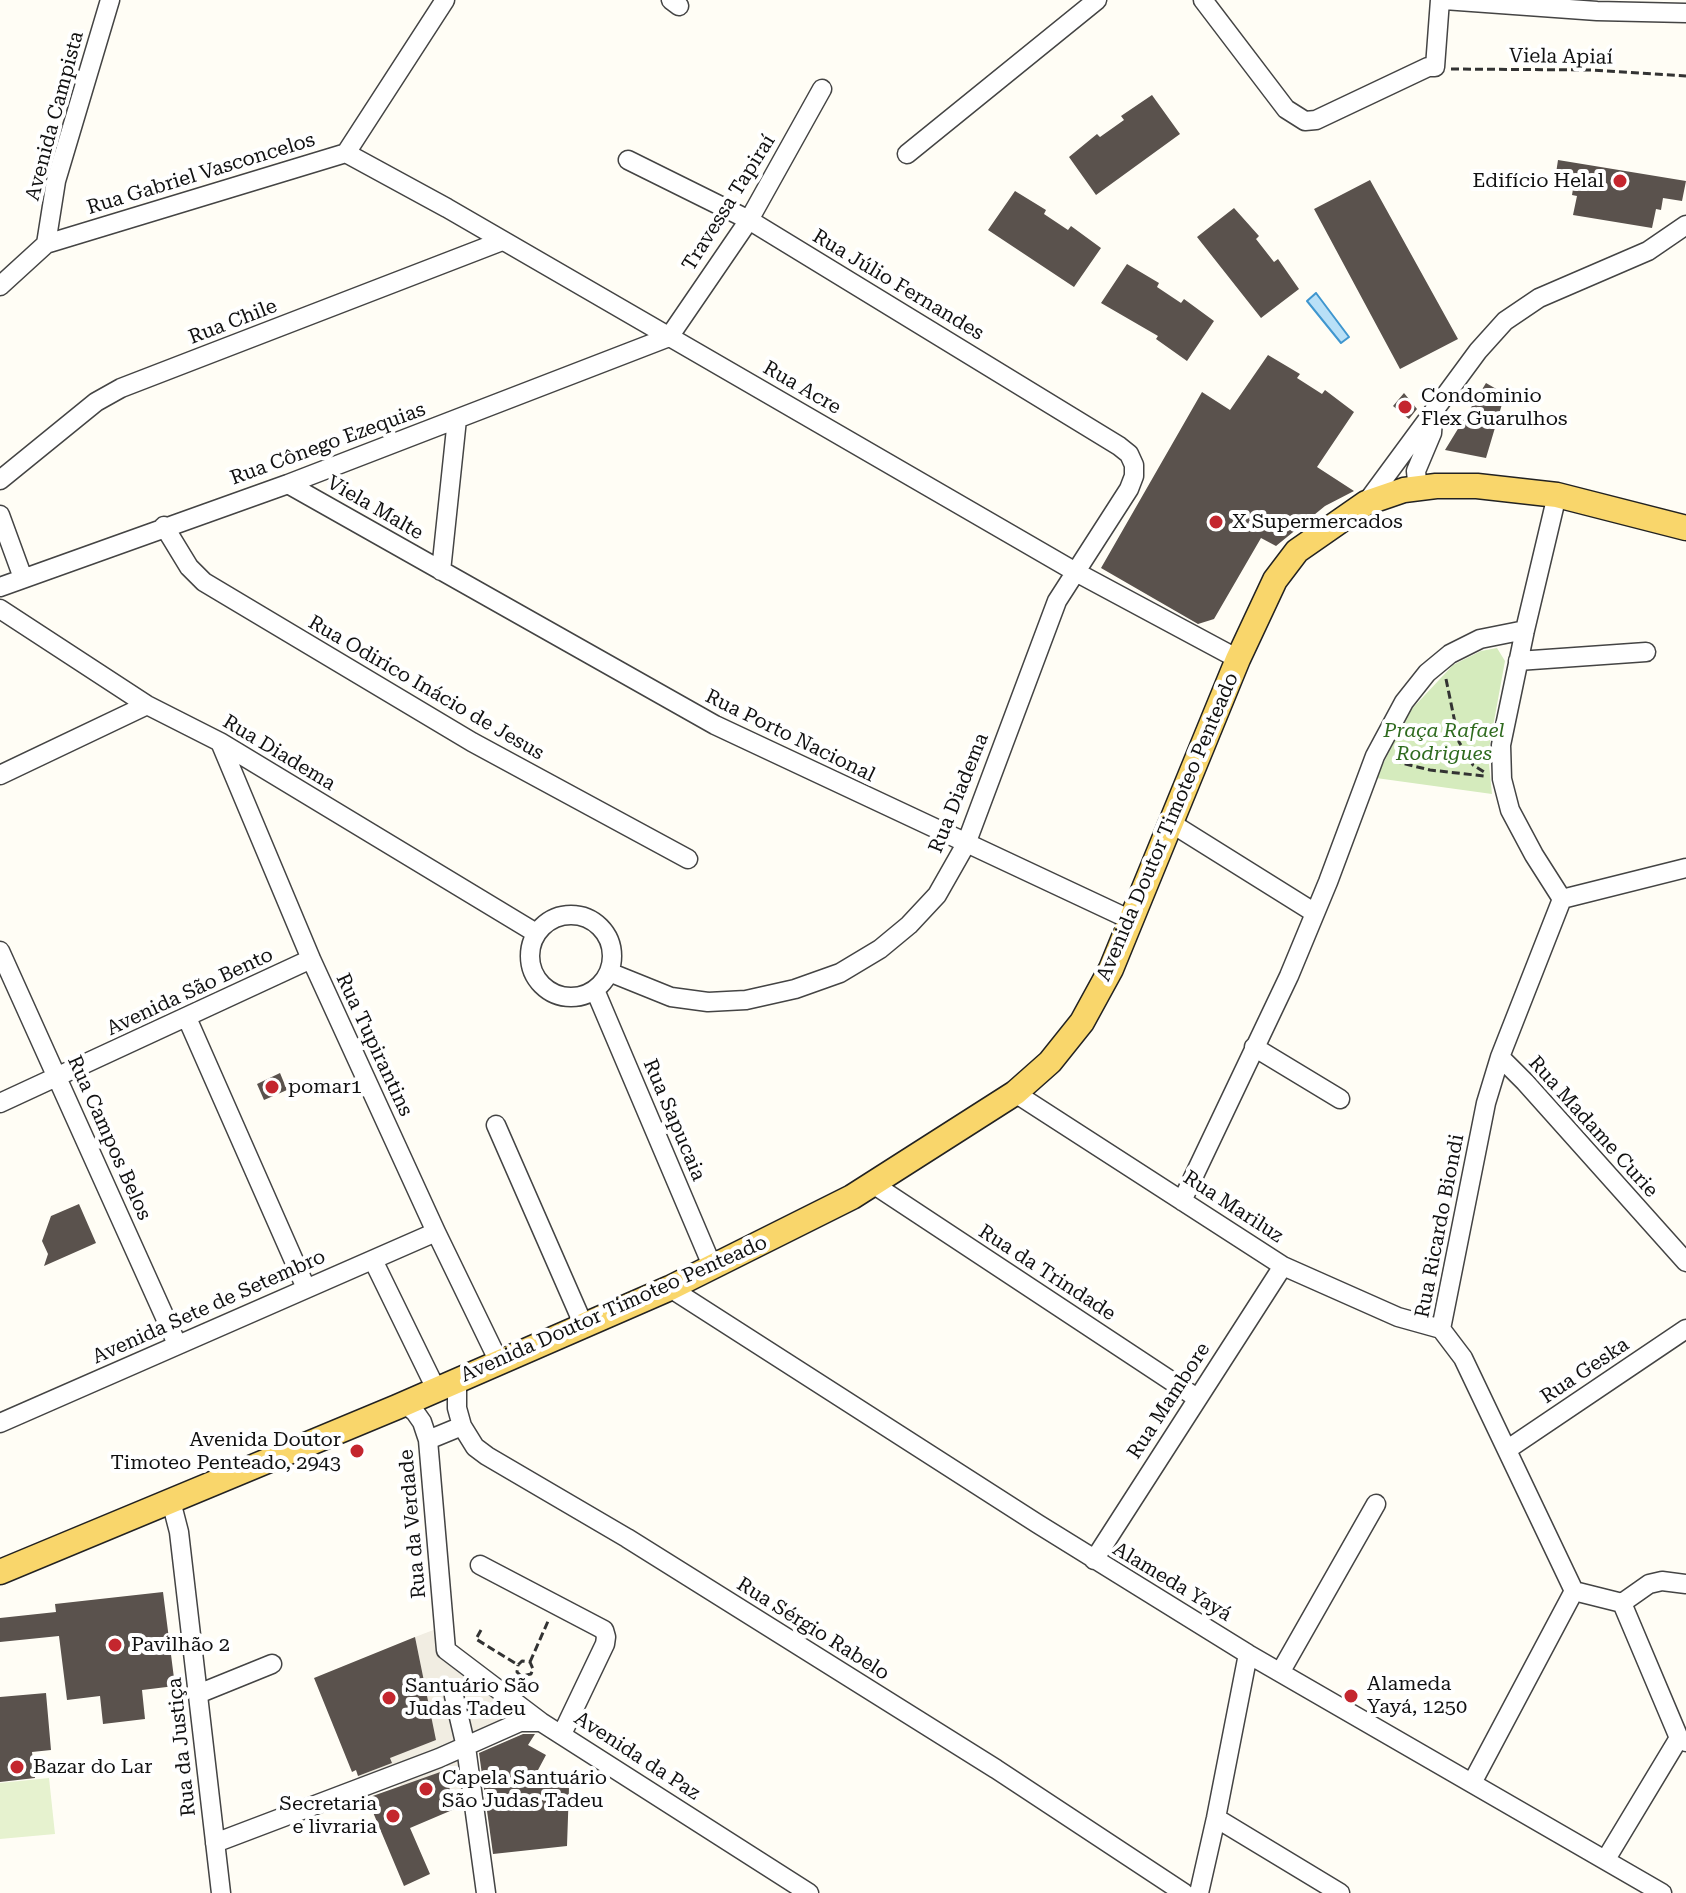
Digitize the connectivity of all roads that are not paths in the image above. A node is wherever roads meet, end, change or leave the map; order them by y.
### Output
1 (110, 0) edge
2 (445, 0) edge
3 (1097, 0) edge
4 (1203, 0) edge
5 (1442, 0) edge
6 (1686, 13) edge
7 (822, 89) dead end
8 (346, 153) junction
9 (907, 154) dead end
10 (628, 160) dead end
11 (749, 220) junction
12 (1686, 225) edge
13 (502, 241) junction
14 (46, 244) junction
15 (0, 286) edge
16 (669, 337) junction
17 (1434, 412) junction
18 (457, 419) junction
19 (1134, 465) joint
20 (0, 480) edge
21 (288, 484) junction
22 (1423, 488) junction
23 (1557, 495) junction
24 (1366, 503) junction
25 (0, 515) edge
26 (164, 526) junction
27 (1686, 528) edge
28 (441, 571) junction
29 (1074, 571) junction
30 (23, 578) junction
31 (0, 587) edge
32 (0, 609) edge
33 (1525, 630) junction
34 (1646, 652) dead end
35 (1238, 659) junction
36 (1518, 661) junction
37 (147, 705) junction
38 (220, 742) junction
39 (0, 775) edge
40 (1171, 823) junction
41 (966, 844) junction
42 (688, 859) dead end
43 (1686, 868) edge
44 (1562, 899) junction
45 (1315, 913) junction
46 (1131, 920) junction
47 (536, 933) junction
48 (0, 951) edge
49 (311, 959) junction
50 (609, 972) junction
51 (595, 990) junction
52 (187, 1018) junction
53 (1254, 1047) junction
54 (1500, 1057) junction
55 (58, 1078) junction
56 (1015, 1093) junction
57 (1340, 1099) dead end
58 (0, 1103) edge
59 (496, 1125) dead end
60 (873, 1184) junction
61 (1182, 1201) junction
62 (436, 1232) junction
63 (373, 1260) junction
64 (1686, 1262) edge
65 (1283, 1266) junction
66 (713, 1268) junction
67 (306, 1288) junction
68 (670, 1288) junction
69 (584, 1326) junction
70 (1441, 1329) junction
71 (1686, 1329) edge
72 (177, 1344) junction
73 (499, 1362) junction
74 (447, 1385) junction
75 (1197, 1398) junction
76 (404, 1403) junction
77 (0, 1423) edge
78 (462, 1426) junction
79 (428, 1440) junction
80 (1508, 1449) junction
81 (171, 1501) junction
82 (1376, 1504) dead end
83 (1094, 1560) junction
84 (480, 1565) dead end
85 (0, 1572) edge
86 (1686, 1584) edge
87 (1574, 1591) junction
88 (1622, 1603) junction
89 (446, 1650) joint
90 (1248, 1654) junction
91 (272, 1664) dead end
92 (1281, 1671) junction
93 (198, 1694) junction
94 (454, 1696) dead end
95 (541, 1722) junction
96 (562, 1734) junction
97 (1683, 1740) edge
98 (466, 1747) junction
99 (1472, 1783) junction
100 (1216, 1818) junction
101 (215, 1843) junction
102 (1606, 1859) junction
103 (221, 1893) edge
104 (486, 1893) edge
105 (809, 1893) edge
106 (1184, 1893) edge
107 (1199, 1893) edge
108 (1340, 1893) edge
109 (1662, 1893) edge

1 - 14 street, Avenida Campista
2 - 8 street, Rua Gabriel Vasconcelos
3 - 9 street
4 - 5 street
5 - 6 street
7 - 11 street, Travessa Tapiraí
8 - 13 street, Rua Acre
8 - 14 street, Rua Gabriel Vasconcelos
10 - 11 street, Rua Júlio Fernandes
11 - 16 street, Travessa Tapiraí
11 - 19 street, Rua Júlio Fernandes
12 - 17 street
13 - 16 street, Rua Acre
13 - 20 street, Rua Chile
14 - 15 street, Rua Gabriel Vasconcelos
16 - 18 street, Rua Cônego Ezequias
16 - 29 street, Rua Acre
17 - 22 street
17 - 24 street
18 - 21 street, Rua Cônego Ezequias
18 - 28 street
19 - 29 street, Rua Diadema
21 - 26 street, Rua Cônego Ezequias
21 - 28 street, Viela Malte
22 - 23 main road, Avenida Doutor Timoteo Penteado
22 - 24 main road, Avenida Doutor Timoteo Penteado
23 - 27 main road, Avenida Doutor Timoteo Penteado
23 - 33 street
24 - 35 main road, Avenida Doutor Timoteo Penteado
25 - 30 street
26 - 30 street, Rua Cônego Ezequias
26 - 42 street, Rua Odirico Inácio de Jesus
28 - 41 street, Rua Porto Nacional
29 - 35 street, Rua Acre
29 - 41 street, Rua Diadema
30 - 31 street, Rua Cônego Ezequias
32 - 37 street, Rua Diadema
33 - 36 street
33 - 45 street
34 - 36 street
35 - 40 main road, Avenida Doutor Timoteo Penteado
36 - 44 street
37 - 38 street, Rua Diadema
37 - 39 street
38 - 47 street, Rua Diadema
38 - 49 street, Rua Tupirantins
40 - 45 street
40 - 46 main road, Avenida Doutor Timoteo Penteado
41 - 46 street, Rua Porto Nacional
41 - 50 street, Rua Diadema
43 - 44 street
44 - 54 street, Rua Ricardo Biondi
45 - 53 street
46 - 56 main road, Avenida Doutor Timoteo Penteado
47 - 50 street
47 - 51 street
48 - 55 street, Rua Campos Belos
49 - 52 street, Avenida São Bento
49 - 62 street, Rua Tupirantins
50 - 51 street
51 - 66 street, Rua Sapucaia
52 - 55 street, Avenida São Bento
52 - 67 street
53 - 57 street
53 - 61 street
54 - 64 street, Rua Madame Curie
54 - 70 street, Rua Ricardo Biondi
55 - 58 street, Avenida São Bento
55 - 72 street, Rua Campos Belos
56 - 60 main road, Avenida Doutor Timoteo Penteado
56 - 61 street, Rua Mariluz
59 - 69 street
60 - 66 main road, Avenida Doutor Timoteo Penteado
60 - 75 street, Rua da Trindade
61 - 65 street, Rua Mariluz
62 - 63 street, Avenida Sete de Setembro
62 - 73 street, Rua Tupirantins
63 - 67 street, Avenida Sete de Setembro
63 - 74 street
65 - 70 street, Rua Mariluz
65 - 75 street, Rua Mambore
66 - 68 main road, Avenida Doutor Timoteo Penteado
67 - 72 street, Avenida Sete de Setembro
68 - 69 main road, Avenida Doutor Timoteo Penteado
68 - 83 street, Alameda Yayá
69 - 73 main road, Avenida Doutor Timoteo Penteado
70 - 80 street, Rua Ricardo Biondi
71 - 80 street, Rua Geska
72 - 77 street, Avenida Sete de Setembro
73 - 74 main road, Avenida Doutor Timoteo Penteado
74 - 76 main road, Avenida Doutor Timoteo Penteado
74 - 78 street
75 - 83 street, Rua Mambore
76 - 79 street, Rua da Verdade
76 - 81 main road, Avenida Doutor Timoteo Penteado
78 - 79 street
78 - 106 street, Rua Sérgio Rabelo
79 - 89 street, Rua da Verdade
80 - 87 street, Rua Ricardo Biondi
81 - 85 main road, Avenida Doutor Timoteo Penteado
81 - 93 street, Rua da Justiça
82 - 92 street
83 - 90 street, Alameda Yayá
84 - 96 street
86 - 88 street
87 - 88 street
87 - 99 street
88 - 97 street
89 - 95 street, Avenida da Paz
90 - 92 street, Alameda Yayá
90 - 100 street
91 - 93 street
92 - 99 street, Alameda Yayá
93 - 101 street, Rua da Justiça
94 - 98 street
95 - 96 street, Avenida da Paz
95 - 98 street
96 - 105 street, Avenida da Paz
97 - 102 street
98 - 101 street
98 - 104 street
99 - 102 street, Alameda Yayá
100 - 107 street
100 - 108 street
101 - 103 street, Rua da Justiça
102 - 109 street, Alameda Yayá

